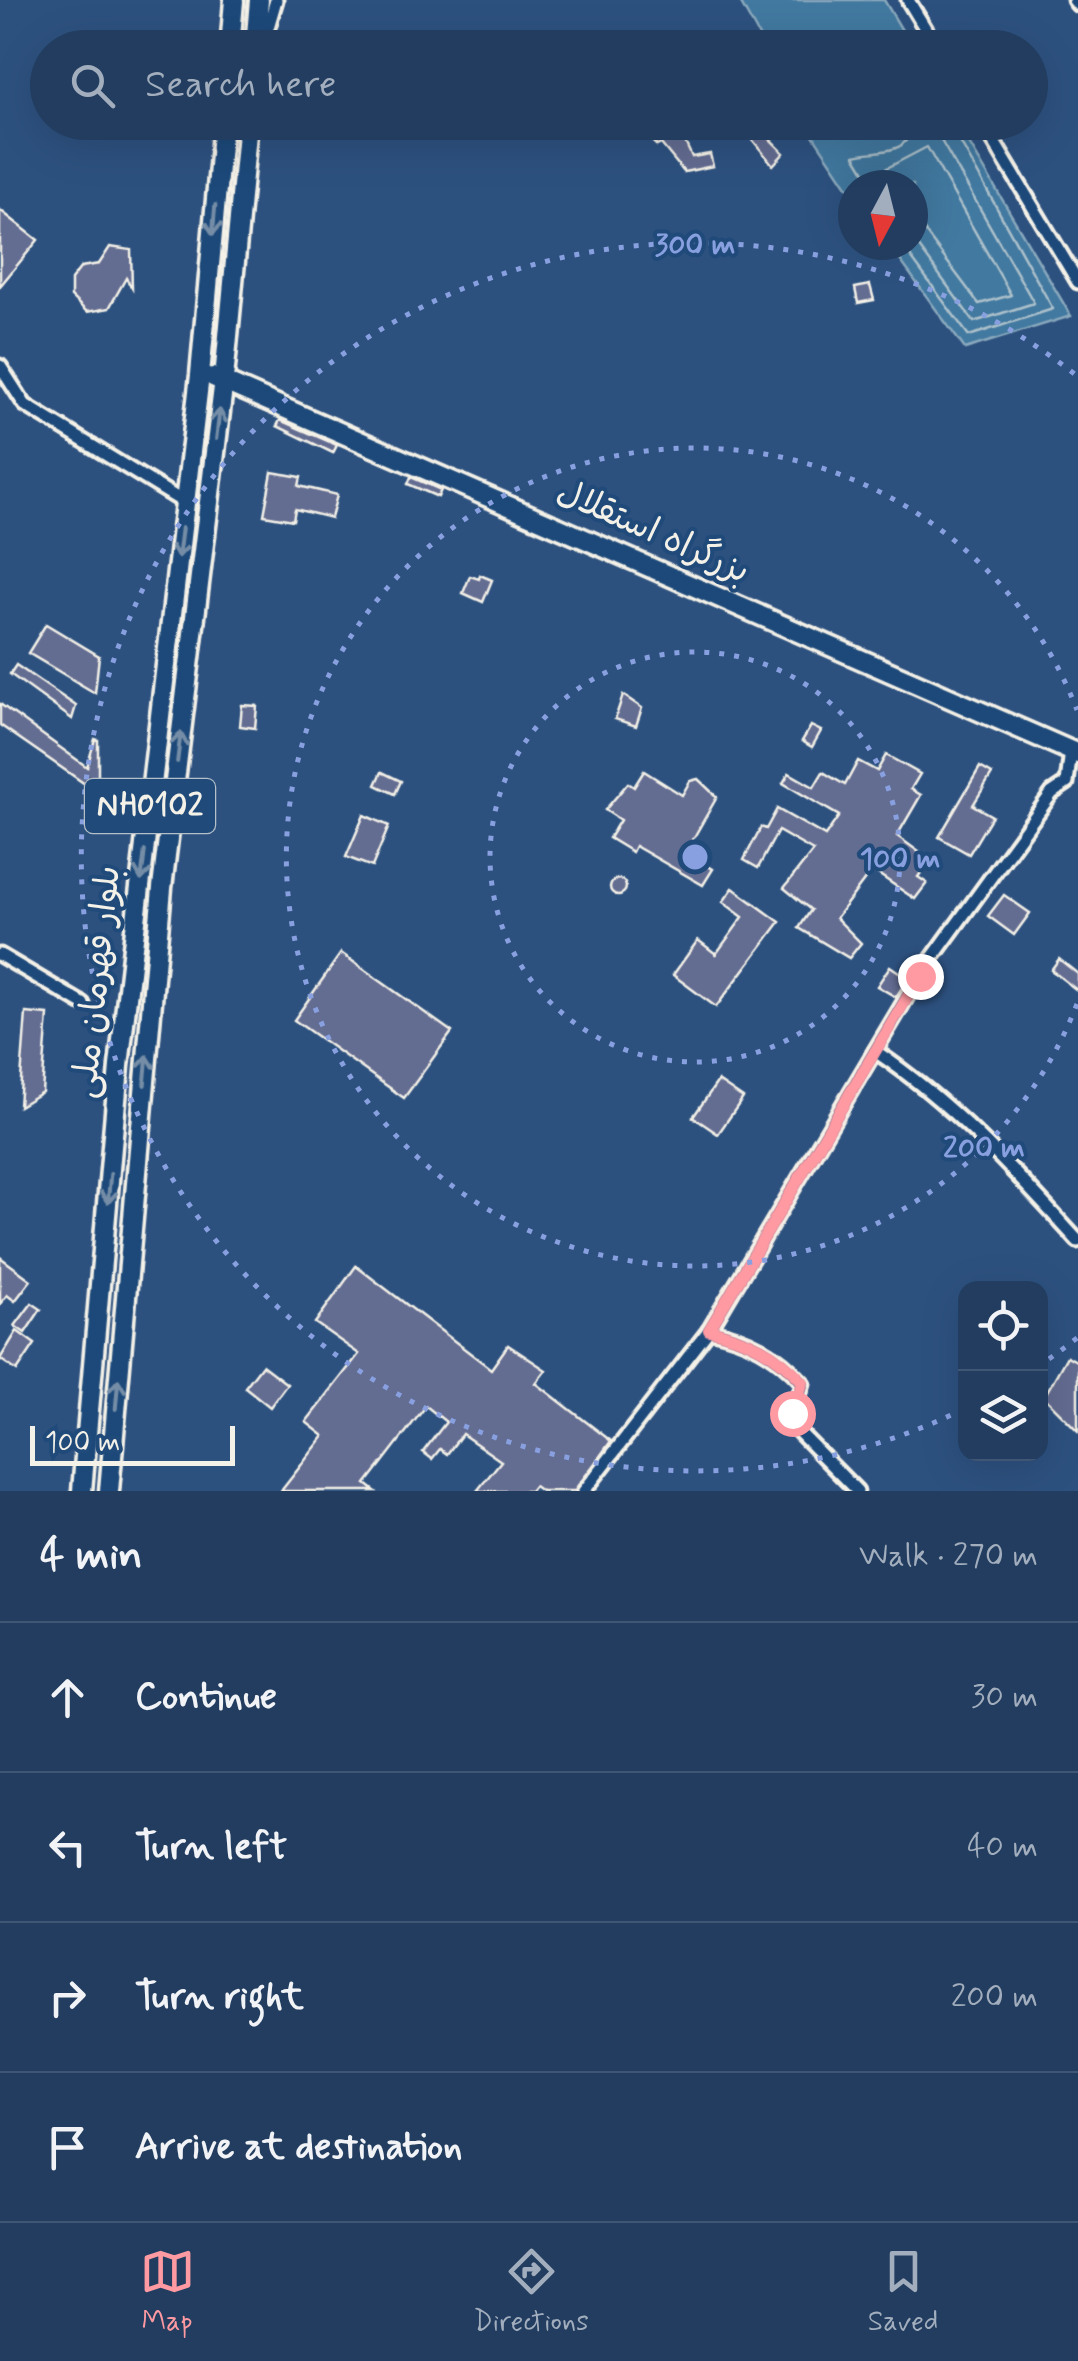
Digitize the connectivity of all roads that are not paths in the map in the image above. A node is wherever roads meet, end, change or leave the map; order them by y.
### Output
1 (234, 0) edge
2 (259, 0) edge
3 (276, 0) edge
4 (908, 0) edge
5 (232, 30) edge
6 (258, 30) edge
7 (265, 30) edge
8 (926, 30) edge
9 (221, 140) edge
10 (246, 140) edge
11 (993, 140) edge
12 (1078, 282) edge
13 (0, 366) edge
14 (200, 375) junction
15 (224, 379) junction
16 (185, 503) junction
17 (1075, 753) edge
18 (0, 955) edge
19 (83, 1004) dead end
20 (875, 1051) junction
21 (1078, 1241) edge
22 (709, 1330) junction
23 (82, 1491) edge
24 (109, 1491) edge
25 (584, 1491) edge
26 (857, 1491) edge

1 - 5 highway
2 - 6 highway
3 - 7 street
4 - 8 street
9 -> 14 highway, بلوار قهرمان ملی / NH0102
10 - 15 highway, بلوار قهرمان ملی / NH0102
11 - 12 street
13 - 16 street
14 - 15 highway, بزرگراه استقلال
14 - 16 highway, بلوار قهرمان ملی / NH0102
15 - 17 highway, بزرگراه استقلال
24 -> 15 highway, بلوار قهرمان ملی / NH0102
16 -> 23 highway, بلوار قهرمان ملی / NH0102
17 - 20 street
18 - 19 street
20 - 21 street
20 - 22 street
22 - 25 street
22 - 26 street

